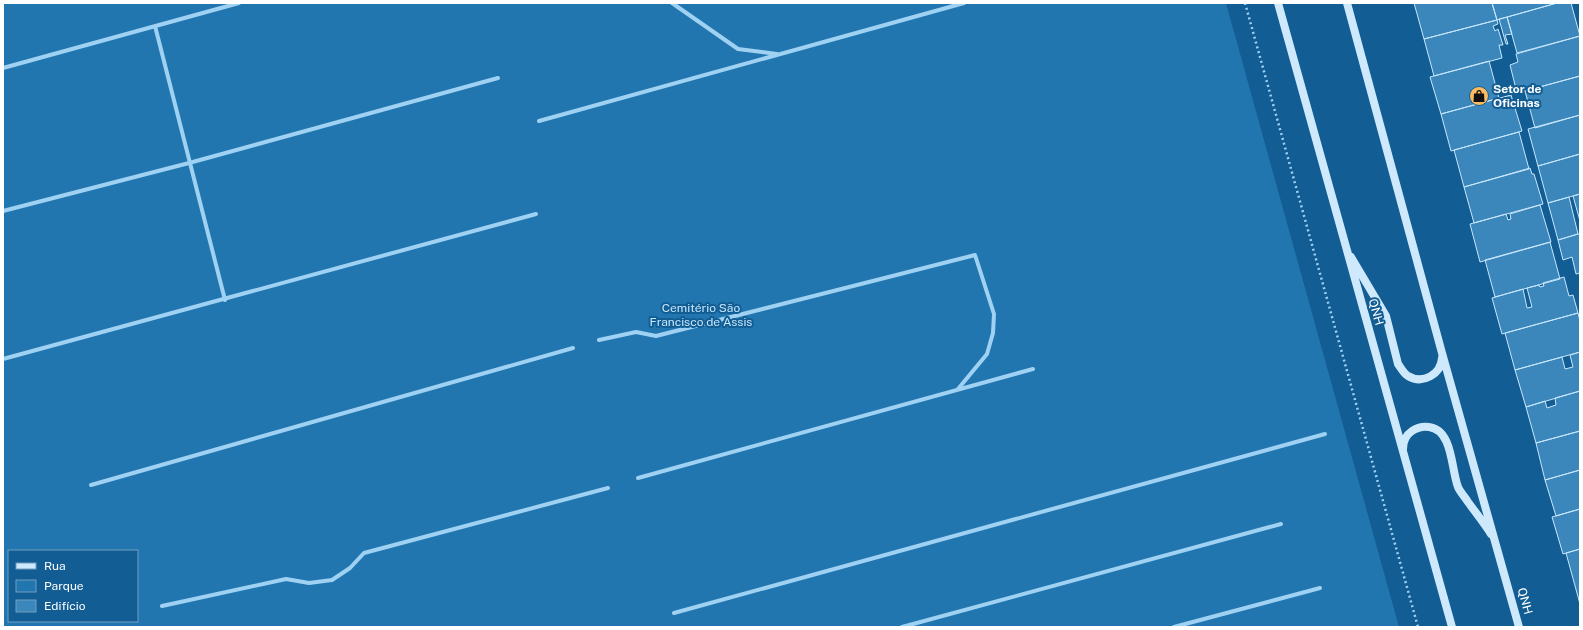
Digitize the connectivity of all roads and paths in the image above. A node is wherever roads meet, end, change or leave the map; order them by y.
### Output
1 (239, 3) edge
2 (672, 3) edge
3 (964, 3) edge
4 (1245, 3) edge
5 (1278, 3) edge
6 (1347, 3) edge
7 (155, 26) junction
8 (778, 55) junction
9 (3, 68) edge
10 (498, 78) dead end
11 (539, 121) dead end
12 (189, 163) junction
13 (3, 211) edge
14 (536, 214) dead end
15 (1346, 248) junction
16 (225, 300) junction
17 (599, 340) dead end
18 (573, 348) dead end
19 (1442, 352) junction
20 (3, 360) edge
21 (1033, 369) dead end
22 (958, 389) junction
23 (1325, 434) dead end
24 (1404, 454) junction
25 (638, 478) dead end
26 (91, 485) dead end
27 (608, 488) dead end
28 (1281, 524) dead end
29 (1495, 540) junction
30 (1320, 588) dead end
31 (162, 606) dead end
32 (674, 613) dead end
33 (902, 627) edge
34 (1174, 627) edge
35 (1418, 627) edge
36 (1452, 627) edge
37 (1519, 627) edge

1 - 7 street
2 - 8 street
3 - 8 street
4 - 35 path
5 - 15 street, QNH
6 - 19 street, QNH
7 - 9 street
7 - 12 street
8 - 11 street
10 - 12 street
12 - 13 street
12 - 16 street
14 - 16 street
15 - 19 street
15 - 24 street, QNH
16 - 20 street
17 - 22 street
18 - 26 street
19 - 29 street, QNH
21 - 22 street
22 - 25 street
23 - 32 street
24 - 29 street
24 - 36 street, QNH
27 - 31 street
28 - 33 street
29 - 37 street, QNH
30 - 34 street

